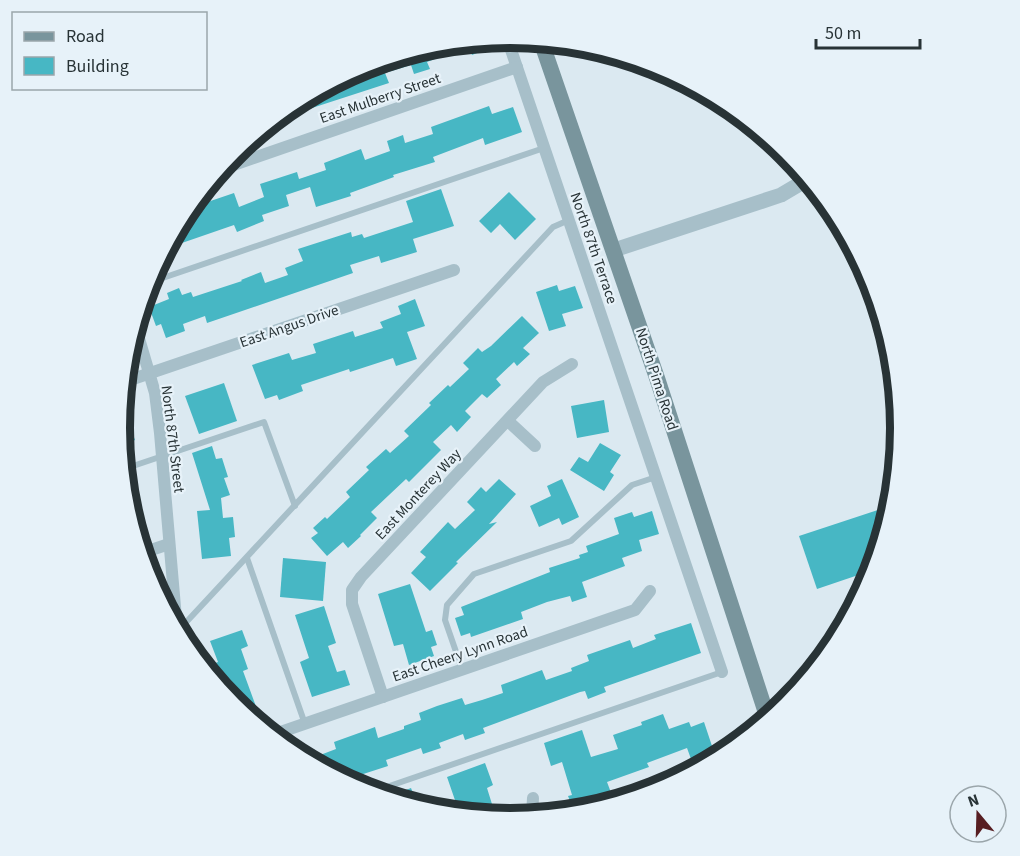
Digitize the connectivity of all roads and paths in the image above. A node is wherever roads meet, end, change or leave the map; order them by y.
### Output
1 (510, 48) edge
2 (544, 50) edge
3 (517, 67) junction
4 (545, 148) junction
5 (236, 164) edge
6 (801, 183) edge
7 (569, 220) junction
8 (614, 250) junction
9 (454, 270) dead end
10 (161, 279) edge
11 (140, 342) edge
12 (572, 364) dead end
13 (149, 374) junction
14 (133, 379) edge
15 (508, 421) junction
16 (535, 446) dead end
17 (162, 456) junction
18 (132, 467) edge
19 (656, 477) junction
20 (295, 506) junction
21 (169, 544) junction
22 (150, 550) edge
23 (247, 558) junction
24 (650, 591) dead end
25 (176, 608) edge
26 (185, 624) edge
27 (462, 669) junction
28 (722, 672) joint
29 (384, 697) junction
30 (765, 710) edge
31 (304, 724) junction
32 (282, 731) edge
33 (386, 787) edge
34 (532, 798) dead end
35 (532, 807) edge

1 - 3 street, North 87th Terrace
2 - 8 main road, North Pima Road
3 - 4 street, North 87th Terrace
3 - 5 street, East Mulberry Street
4 - 7 street, North 87th Terrace
4 - 10 lane
6 - 8 street
7 - 19 street, North 87th Terrace
7 - 20 lane
8 - 30 main road, North Pima Road
9 - 13 street, East Angus Drive
11 - 13 street, North 87th Street
12 - 15 street, East Monterey Way
13 - 14 street, East Angus Drive
13 - 17 street, North 87th Street
15 - 16 street
15 - 29 street, East Monterey Way
17 - 18 lane
17 - 20 lane
17 - 21 street, North 87th Street
19 - 27 lane
19 - 28 street, North 87th Terrace
20 - 23 lane
21 - 22 street
21 - 25 street, North 87th Street
23 - 26 lane
23 - 31 lane
24 - 27 street, East Cheery Lynn Road
27 - 29 street, East Cheery Lynn Road
28 - 33 lane
29 - 31 street, East Cheery Lynn Road
31 - 32 street, East Cheery Lynn Road
34 - 35 street

